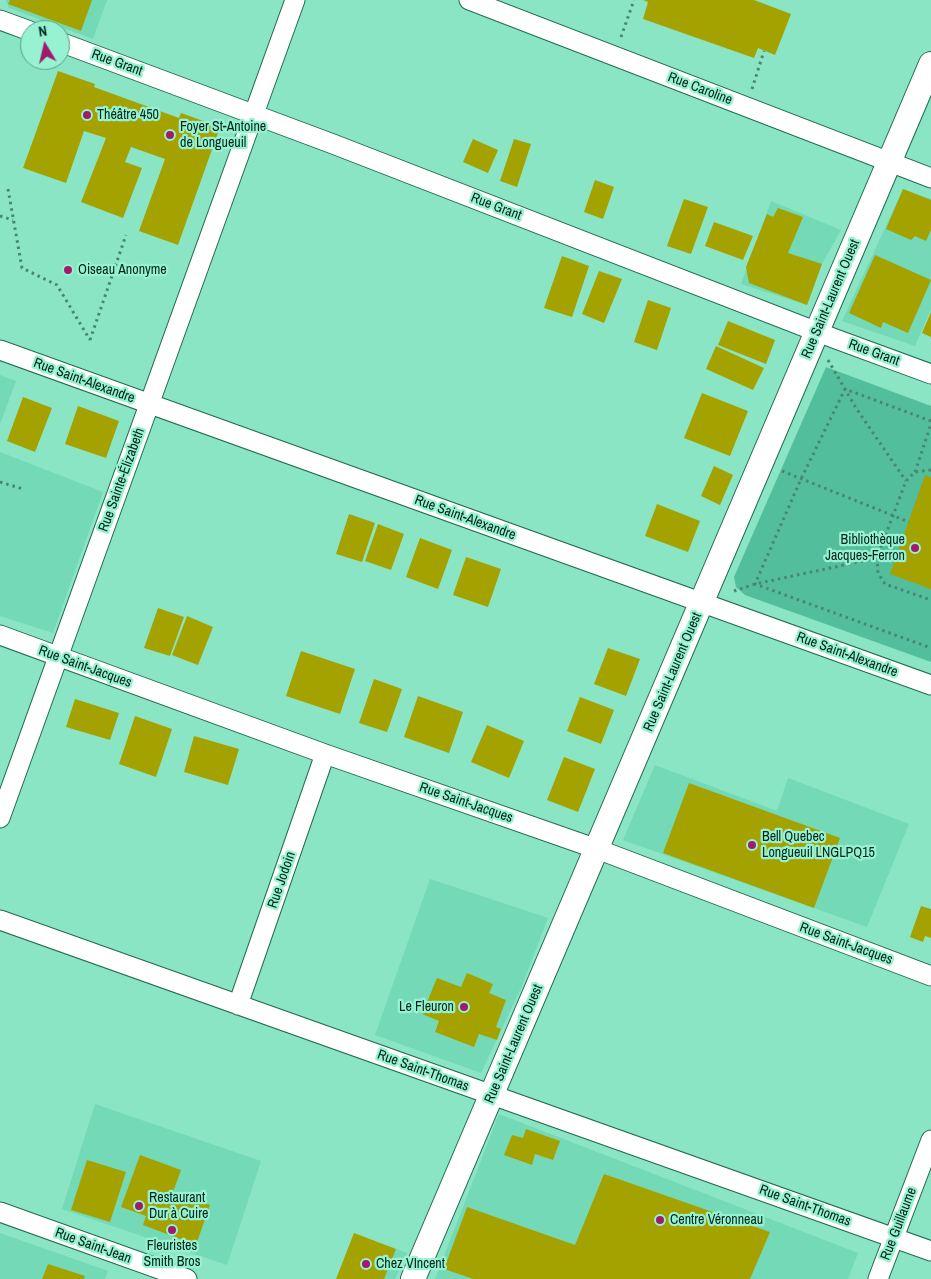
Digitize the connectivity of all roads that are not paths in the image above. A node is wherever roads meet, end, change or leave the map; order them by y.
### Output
1 (294, 0) edge
2 (470, 0) edge
3 (0, 20) edge
4 (20, 27) edge
5 (70, 46) edge
6 (931, 64) edge
7 (254, 114) junction
8 (890, 163) junction
9 (931, 178) edge
10 (817, 331) junction
11 (0, 350) edge
12 (931, 374) edge
13 (149, 404) junction
14 (702, 603) junction
15 (0, 635) edge
16 (58, 657) junction
17 (931, 686) edge
18 (325, 754) junction
19 (0, 818) edge
20 (597, 849) junction
21 (0, 920) edge
22 (931, 976) edge
23 (238, 1005) junction
24 (492, 1096) junction
25 (931, 1140) edge
26 (0, 1212) edge
27 (894, 1238) junction
28 (931, 1251) edge
29 (187, 1279) edge
30 (413, 1279) edge
31 (878, 1279) edge

1 - 7 street, Rue Sainte-Élizabeth
2 - 8 street, Rue Caroline
3 - 4 street
5 - 7 street, Rue Grant
6 - 8 street, Rue Saint-Laurent Ouest
7 - 10 street, Rue Grant
7 - 13 street, Rue Sainte-Élizabeth
8 - 9 street, Rue Caroline
8 - 10 street, Rue Saint-Laurent Ouest
10 - 12 street, Rue Grant
10 - 14 street, Rue Saint-Laurent Ouest
11 - 13 street, Rue Saint-Alexandre
13 - 14 street, Rue Saint-Alexandre
13 - 16 street, Rue Sainte-Élizabeth
14 - 17 street, Rue Saint-Alexandre
14 - 20 street, Rue Saint-Laurent Ouest
15 - 16 street, Rue Saint-Jacques
16 - 18 street, Rue Saint-Jacques
16 - 19 street, Rue Sainte-Élizabeth
18 - 20 street, Rue Saint-Jacques
18 - 23 street, Rue Jodoin
20 - 22 street, Rue Saint-Jacques
20 - 24 street, Rue Saint-Laurent Ouest
21 - 23 street, Rue Saint-Thomas
23 - 24 street, Rue Saint-Thomas
24 - 27 street, Rue Saint-Thomas
24 - 30 street, Rue Saint-Laurent Ouest
25 - 27 street, Rue Guillaume
26 - 29 street, Rue Saint-Jean
27 - 28 street, Rue Saint-Thomas
27 - 31 street, Rue Guillaume

